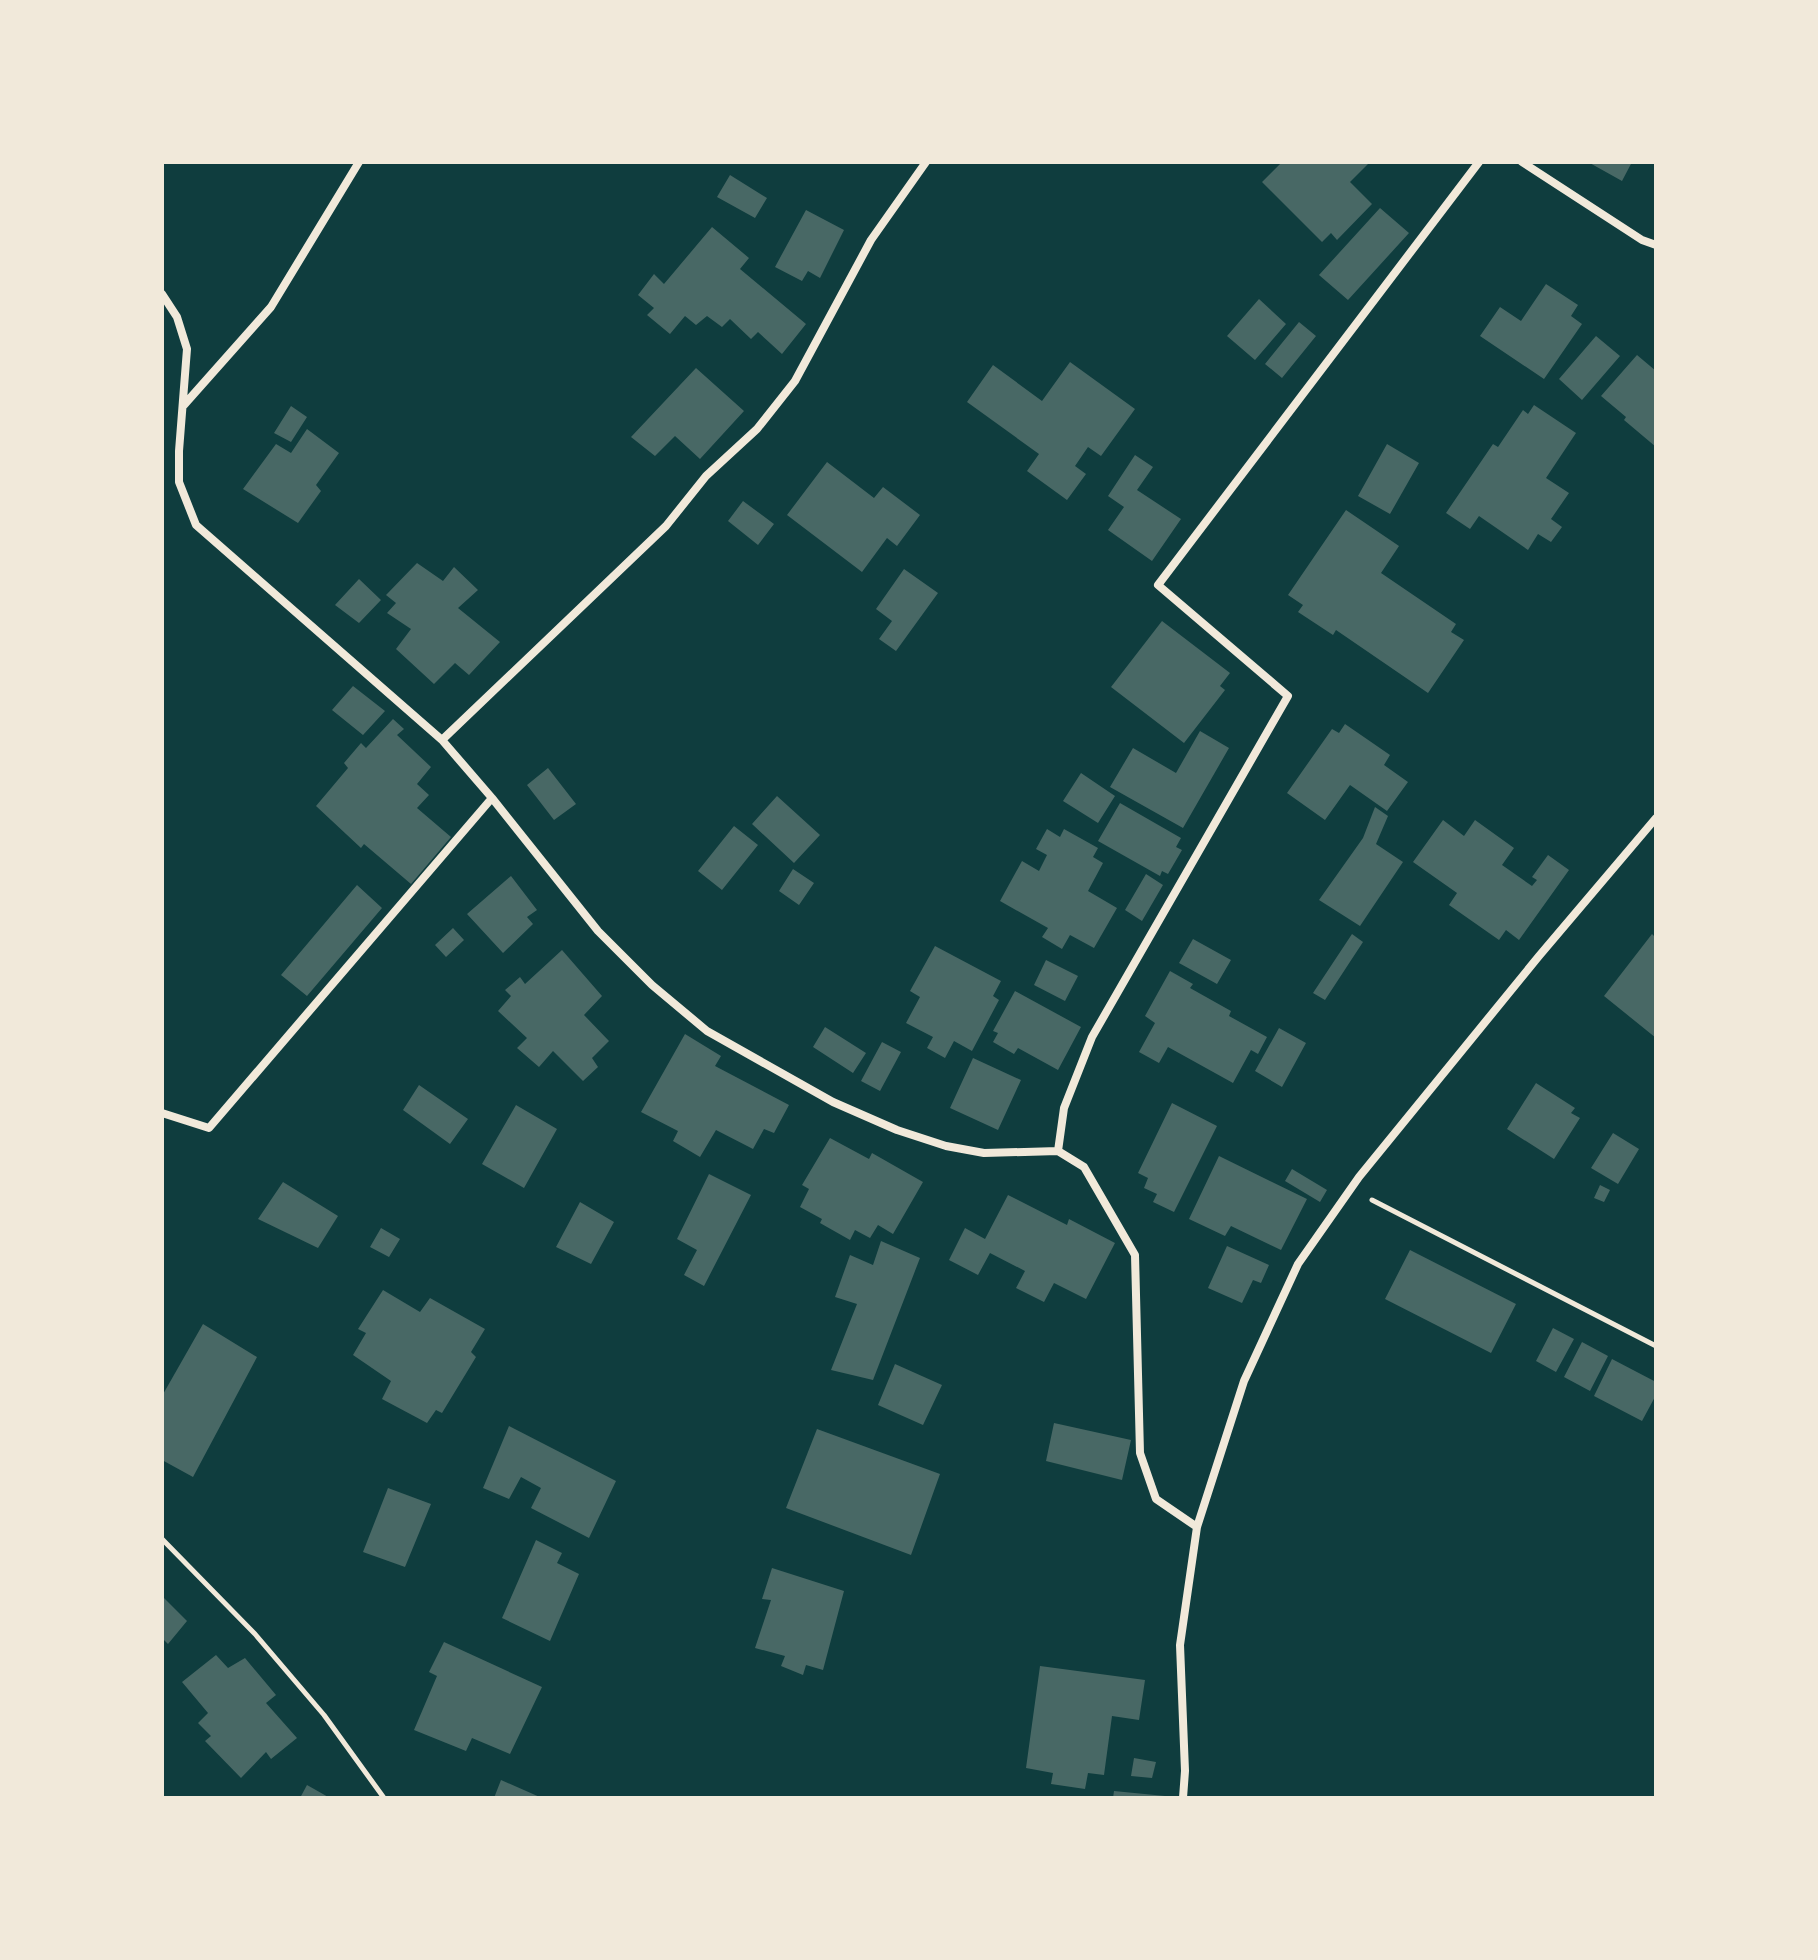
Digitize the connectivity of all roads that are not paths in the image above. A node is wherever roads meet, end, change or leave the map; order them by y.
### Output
1 (359, 162) edge
2 (926, 162) edge
3 (1479, 162) edge
4 (1522, 162) edge
5 (1656, 245) edge
6 (162, 294) edge
7 (183, 405) junction
8 (442, 740) junction
9 (492, 798) junction
10 (1656, 818) edge
11 (162, 1113) edge
12 (1058, 1151) junction
13 (1197, 1527) junction
14 (1183, 1798) edge

1 - 7 street
2 - 8 street
3 - 12 street
4 - 5 street
6 - 7 street
7 - 8 street
8 - 9 street
9 - 11 street
9 - 12 street
10 - 13 street
12 - 13 street
13 - 14 street

